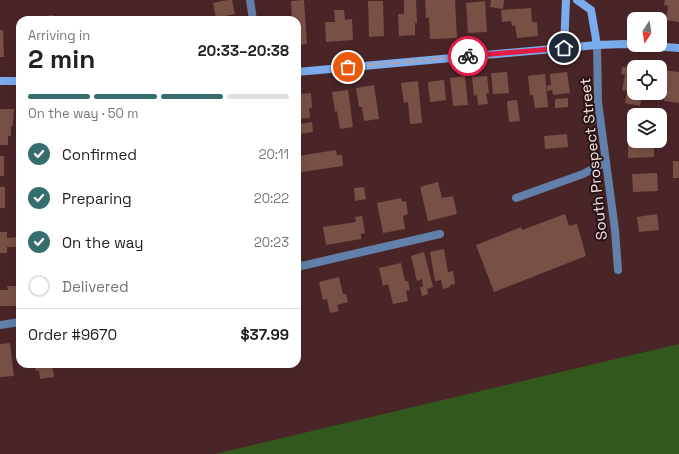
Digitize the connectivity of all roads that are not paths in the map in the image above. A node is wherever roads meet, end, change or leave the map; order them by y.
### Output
1 (250, 0) edge
2 (566, 0) edge
3 (577, 0) edge
4 (253, 16) edge
5 (597, 45) junction
6 (564, 48) junction
7 (679, 48) edge
8 (301, 72) edge
9 (0, 81) edge
10 (16, 82) edge
11 (606, 162) junction
12 (516, 198) dead end
13 (440, 234) dead end
14 (301, 266) edge
15 (618, 270) dead end
16 (16, 323) edge
17 (0, 325) edge

1 - 4 street
2 - 6 street
3 - 5 street
5 - 6 street
5 - 7 street
5 - 11 street, South Prospect Street
6 - 8 street
9 - 10 street
11 - 12 street
11 - 15 street, South Prospect Street
13 - 14 street
16 - 17 street

